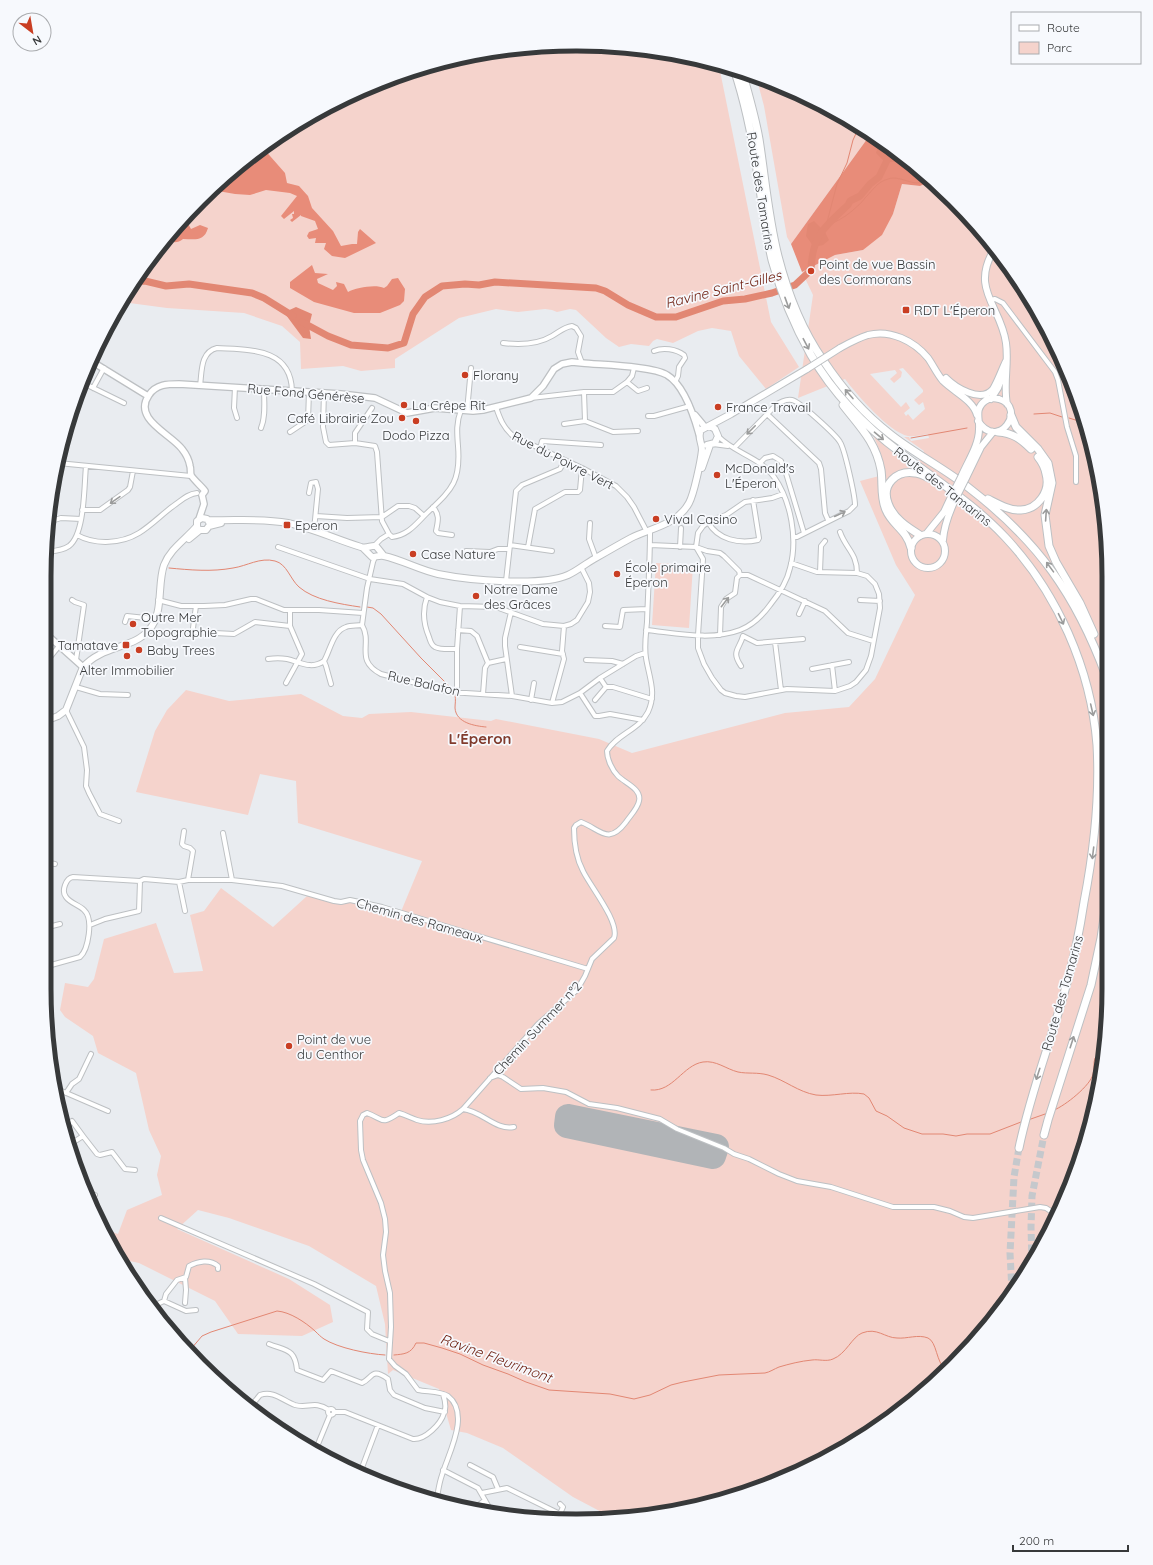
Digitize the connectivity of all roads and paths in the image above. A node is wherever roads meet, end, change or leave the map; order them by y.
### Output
1 (736, 76) edge
2 (744, 79) edge
3 (991, 255) edge
4 (775, 257) junction
5 (989, 300) junction
6 (797, 320) junction
7 (503, 343) dead end
8 (654, 351) dead end
9 (1007, 353) junction
10 (1006, 361) junction
11 (582, 362) junction
12 (96, 364) edge
13 (104, 368) junction
14 (471, 368) dead end
15 (634, 368) junction
16 (935, 370) junction
17 (825, 376) junction
18 (627, 382) junction
19 (675, 382) junction
20 (87, 385) edge
21 (200, 386) junction
22 (235, 387) junction
23 (950, 387) junction
24 (93, 388) junction
25 (648, 388) dead end
26 (264, 389) junction
27 (292, 391) junction
28 (309, 392) junction
29 (324, 392) junction
30 (584, 392) junction
31 (148, 396) junction
32 (531, 398) junction
33 (988, 400) junction
34 (124, 403) dead end
35 (1007, 404) junction
36 (496, 407) junction
37 (372, 408) dead end
38 (691, 409) junction
39 (464, 411) junction
40 (731, 414) junction
41 (767, 414) junction
42 (648, 416) dead end
43 (1011, 416) junction
44 (236, 418) dead end
45 (978, 418) junction
46 (585, 421) junction
47 (564, 424) dead end
48 (708, 426) junction
49 (261, 428) dead end
50 (638, 431) dead end
51 (290, 432) dead end
52 (996, 432) junction
53 (718, 433) junction
54 (699, 434) junction
55 (701, 441) junction
56 (355, 443) junction
57 (601, 445) dead end
58 (710, 445) junction
59 (733, 447) junction
60 (540, 449) junction
61 (565, 460) junction
62 (760, 463) junction
63 (63, 464) edge
64 (86, 466) junction
65 (582, 468) junction
66 (133, 471) junction
67 (191, 476) junction
68 (964, 476) junction
69 (1076, 482) dead end
70 (694, 486) junction
71 (968, 486) junction
72 (200, 492) junction
73 (309, 493) dead end
74 (783, 494) junction
75 (953, 498) junction
76 (753, 500) junction
77 (433, 507) junction
78 (82, 510) junction
79 (316, 516) junction
80 (424, 516) junction
81 (382, 517) junction
82 (81, 519) junction
83 (54, 520) edge
84 (828, 520) junction
85 (206, 521) junction
86 (708, 522) junction
87 (590, 523) dead end
88 (199, 528) junction
89 (681, 528) dead end
90 (314, 530) junction
91 (649, 531) junction
92 (840, 532) dead end
93 (804, 533) junction
94 (389, 534) junction
95 (923, 534) junction
96 (77, 535) junction
97 (452, 535) dead end
98 (793, 537) junction
99 (943, 540) junction
100 (1008, 540) junction
101 (825, 541) dead end
102 (650, 545) junction
103 (278, 547) dead end
104 (509, 547) junction
105 (528, 547) junction
106 (680, 547) junction
107 (696, 547) junction
108 (911, 548) junction
109 (52, 551) edge
110 (466, 551) dead end
111 (552, 551) dead end
112 (374, 552) junction
113 (596, 558) junction
114 (791, 563) junction
115 (581, 567) junction
116 (820, 572) junction
117 (857, 573) junction
118 (740, 575) junction
119 (370, 580) junction
120 (506, 581) junction
121 (781, 590) junction
122 (427, 597) junction
123 (72, 600) dead end
124 (158, 600) junction
125 (860, 600) dead end
126 (805, 601) junction
127 (880, 601) junction
128 (196, 606) junction
129 (460, 606) junction
130 (647, 609) junction
131 (290, 610) junction
132 (511, 612) junction
133 (363, 613) junction
134 (799, 614) dead end
135 (155, 619) junction
136 (125, 622) dead end
137 (290, 626) junction
138 (362, 626) junction
139 (564, 626) junction
140 (605, 626) dead end
141 (458, 630) junction
142 (646, 630) junction
143 (740, 630) junction
144 (698, 635) junction
145 (720, 635) junction
146 (743, 636) junction
147 (51, 638) edge
148 (804, 639) dead end
149 (873, 641) junction
150 (775, 642) junction
151 (60, 645) junction
152 (520, 647) dead end
153 (457, 649) junction
154 (645, 653) junction
155 (562, 654) junction
156 (51, 656) edge
157 (1102, 656) edge
158 (268, 659) dead end
159 (506, 659) junction
160 (76, 660) junction
161 (586, 660) dead end
162 (299, 662) junction
163 (324, 662) junction
164 (849, 662) dead end
165 (488, 663) junction
166 (623, 664) junction
167 (832, 665) junction
168 (741, 666) dead end
169 (1102, 666) edge
170 (83, 667) junction
171 (812, 669) dead end
172 (600, 678) junction
173 (286, 683) dead end
174 (534, 683) dead end
175 (331, 684) dead end
176 (76, 687) junction
177 (606, 687) junction
178 (781, 690) junction
179 (836, 691) junction
180 (457, 692) junction
181 (483, 694) junction
182 (580, 694) junction
183 (128, 695) dead end
184 (512, 696) junction
185 (652, 699) junction
186 (531, 700) junction
187 (595, 700) dead end
188 (552, 703) junction
189 (66, 710) junction
190 (51, 719) edge
191 (643, 720) junction
192 (119, 821) dead end
193 (184, 831) dead end
194 (223, 833) dead end
195 (51, 864) edge
196 (55, 864) dead end
197 (188, 880) junction
198 (232, 880) junction
199 (140, 881) junction
200 (179, 882) junction
201 (185, 911) dead end
202 (60, 924) dead end
203 (90, 925) junction
204 (51, 926) edge
205 (1102, 931) edge
206 (51, 965) edge
207 (588, 969) junction
208 (91, 1054) dead end
209 (490, 1078) junction
210 (61, 1091) edge
211 (66, 1093) junction
212 (463, 1109) junction
213 (108, 1111) dead end
214 (69, 1124) edge
215 (514, 1127) dead end
216 (1044, 1135) tunnel mouth
217 (83, 1136) junction
218 (74, 1142) edge
219 (1018, 1148) tunnel mouth
220 (135, 1170) dead end
221 (1052, 1212) edge
222 (161, 1218) dead end
223 (218, 1269) dead end
224 (185, 1278) junction
225 (164, 1300) junction
226 (185, 1303) dead end
227 (157, 1304) edge
228 (196, 1310) dead end
229 (389, 1341) junction
230 (269, 1344) dead end
231 (443, 1394) junction
232 (254, 1403) edge
233 (329, 1410) junction
234 (335, 1412) junction
235 (445, 1412) junction
236 (330, 1415) junction
237 (378, 1425) junction
238 (316, 1445) edge
239 (470, 1465) dead end
240 (362, 1468) edge
241 (443, 1470) junction
242 (498, 1489) junction
243 (482, 1493) junction
244 (437, 1495) edge
245 (485, 1500) junction
246 (560, 1504) dead end
247 (480, 1505) edge
248 (489, 1507) edge
249 (556, 1513) edge
250 (562, 1514) edge

1 - 4 highway, Route des Tamarins
2 - 4 highway, Route des Tamarins
3 - 5 main road
4 - 6 highway, Route des Tamarins
5 - 9 main road
5 - 69 street
6 -> 17 highway, Route des Tamarins
71 -> 6 highway, Route des Tamarins
7 - 11 street
8 - 19 street
9 - 10 main road
9 - 35 main road
10 - 16 main road
10 - 33 main road
11 - 15 street
11 - 32 street
12 - 13 street
13 - 24 street
13 - 31 street
14 - 39 street
15 - 18 street
15 - 19 street
16 - 23 main road
16 - 40 main road, bridge
17 -> 100 highway, Route des Tamarins
17 - 108 highway
18 - 25 street
18 - 30 street
19 - 38 street
20 - 24 street
21 - 22 street, Rue Fond Générèse
21 - 27 street
21 - 31 street, Rue Fond Générèse
22 - 26 street, Rue Fond Générèse
22 - 44 street
23 - 33 main road
23 - 45 main road
24 - 34 street
26 - 27 street, Rue Fond Générèse
26 - 49 street
27 - 28 street, Rue Fond Générèse
28 - 29 street, Rue Fond Générèse
28 - 51 street
29 - 39 street, Rue Fond Générèse
29 - 56 street
30 - 32 street
30 - 46 street
31 - 67 street
32 - 36 street, Rue Fond Générèse
33 - 35 main road
33 - 45 main road
35 - 43 main road
36 - 39 street, Rue Fond Générèse
36 - 60 street, Rue du Poivre Vert
37 - 56 street
38 - 42 street
38 - 48 street
38 - 54 street
39 - 77 street
40 - 48 main road
40 - 53 main road
41 -> 59 street
41 - 84 street
84 -> 41 street
43 - 52 main road
157 -> 43 highway
45 - 52 main road
45 - 68 main road
46 - 47 street
46 - 50 street
48 - 53 main road
48 - 54 main road
52 - 68 main road
52 - 71 highway
53 - 58 main road
53 - 59 street
54 - 55 main road
55 - 58 main road
55 - 70 main road
56 - 81 street
57 - 60 street
58 - 59 street
58 - 70 main road
59 - 62 street
60 - 61 street, Rue du Poivre Vert
61 - 65 street, Rue du Poivre Vert
61 - 104 street
62 - 74 street
62 - 93 street
63 - 64 street
64 - 66 street
64 - 78 street
65 - 91 street, Rue du Poivre Vert
65 - 105 street
66 - 67 street
66 -> 78 street
67 - 72 street
68 - 75 main road, bridge
70 - 91 main road
169 -> 71 highway, Route des Tamarins
72 - 85 street
72 - 96 street
73 - 79 street
74 - 76 street
74 - 98 street
75 - 95 main road
75 - 99 main road
76 - 86 street
76 - 86 street
77 - 80 street
77 - 97 street
78 - 82 street
79 - 81 street
79 - 90 street
80 - 81 street
80 - 94 street
81 - 94 street
82 - 83 street
82 - 96 street
84 - 93 street
85 - 88 main road
85 - 88 main road
85 - 90 main road
86 - 107 street
87 - 113 street
88 - 124 main road
89 - 106 street
90 - 112 main road
91 - 102 street, Chemin Summer n°2
91 - 113 main road
92 - 117 street
93 - 98 street
94 - 112 street
95 - 99 main road
95 - 100 highway
95 - 108 main road
96 - 109 street
98 - 114 street
99 - 108 main road
100 -> 219 highway, Route des Tamarins
101 - 116 street
102 - 106 street
102 - 130 street, Chemin Summer n°2
103 - 119 street
104 - 105 street
104 - 110 street
104 - 120 street
105 - 111 street
106 - 107 street
107 - 118 street
107 - 144 street
112 - 119 street, Rue Balafon
112 - 120 main road
113 - 115 main road
114 - 116 street
114 - 121 street
115 - 120 main road
115 - 139 street
116 - 117 street
117 - 127 street
118 - 121 street
145 -> 118 street
119 - 122 street
119 - 133 street, Rue Balafon
121 - 126 street
121 - 143 street
122 - 129 street
122 - 153 street
123 - 160 street
124 - 128 street
124 - 135 main road
125 - 127 street
126 - 134 street
126 - 149 street
127 - 149 street
128 - 131 street
128 - 137 street
129 - 132 street
129 - 141 street
130 - 140 street
130 - 142 street, Chemin Summer n°2
131 - 133 street
131 - 137 street
132 - 139 street
132 - 159 street
133 - 138 street, Rue Balafon
135 - 136 street
135 - 170 main road
137 - 162 street
138 - 163 street
138 - 180 street, Rue Balafon
139 - 155 street
141 - 153 street
141 - 165 street
142 - 144 street
142 - 154 street, Chemin Summer n°2
143 - 145 street
143 - 146 street
144 - 145 street
144 - 178 street
146 - 150 street
146 - 168 street
147 - 151 street
148 - 150 street
149 - 179 street
150 - 178 street
151 - 156 street
151 - 160 street
152 - 155 street
153 - 180 street
154 - 166 street, Rue Balafon
154 - 185 street, Chemin Summer n°2
155 - 188 street
158 - 162 street
159 - 165 street
159 - 184 street
160 - 170 street
161 - 166 street
162 - 163 street
162 - 173 street
163 - 175 street
164 - 167 street
165 - 181 street
166 - 172 street, Rue Balafon
167 - 171 street
167 - 179 street
170 - 176 main road
172 - 177 street
172 - 182 street, Rue Balafon
174 - 186 street
176 - 183 street
176 - 189 main road
177 - 185 street
177 - 187 street
178 - 179 street
180 - 181 street, Rue Balafon
181 - 184 street, Rue Balafon
182 - 188 street, Rue Balafon
182 - 191 street
184 - 186 street, Rue Balafon
185 - 191 street, Chemin Summer n°2
186 - 188 street, Rue Balafon
189 - 190 main road
189 - 192 street
191 - 207 street, Chemin Summer n°2
193 - 197 street
194 - 198 street
195 - 196 street
197 - 198 street, Chemin des Rameaux
197 - 200 street, Chemin des Rameaux
198 - 207 street, Chemin des Rameaux
199 - 200 street, Chemin des Rameaux
199 - 203 street
199 - 203 street, Chemin des Rameaux
200 - 201 street
202 - 204 street
203 - 206 street
216 -> 205 highway, Route des Tamarins
207 - 209 street, Chemin Summer n°2
208 - 211 street
209 - 212 street, Chemin Summer n°2
209 - 221 street
210 - 211 street
211 - 213 street
212 - 215 street
212 - 229 street, Chemin Summer n°2
214 - 217 street
217 - 218 street
217 - 220 street
222 - 229 street
223 - 224 street
224 - 225 street
224 - 226 street
225 - 227 street
225 - 228 street
229 - 231 street, Chemin Summer n°2
230 - 235 street
231 - 235 street
231 - 241 street
232 - 233 street
233 - 234 street
233 - 236 street
234 - 236 street
234 - 237 street
235 - 237 street
236 - 238 street
237 - 240 street
239 - 242 street
241 - 243 street
241 - 244 street
242 - 243 street
242 - 249 street
243 - 245 street
245 - 247 street
245 - 248 street
246 - 250 street

